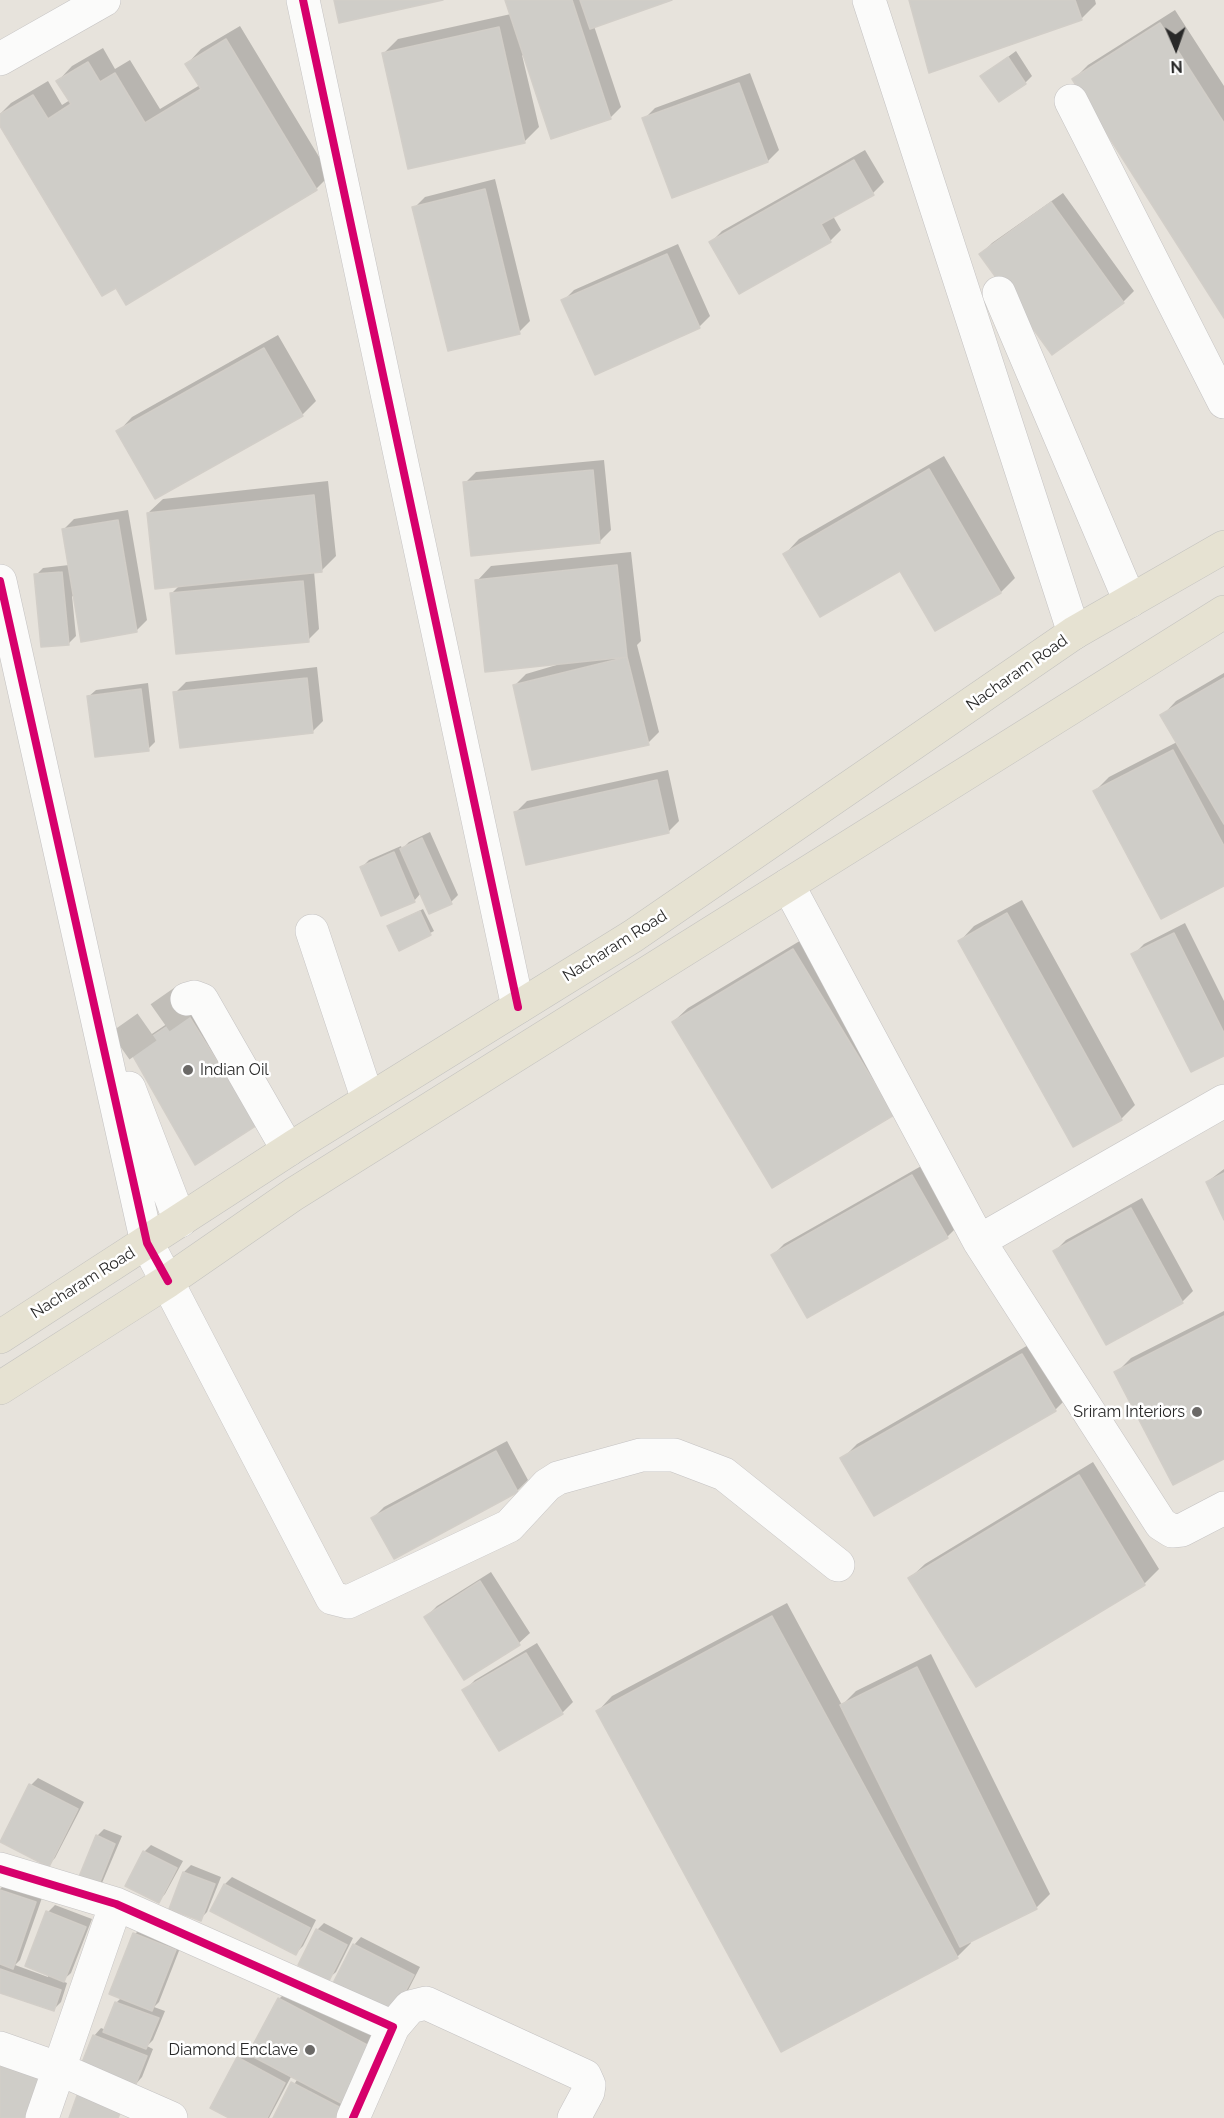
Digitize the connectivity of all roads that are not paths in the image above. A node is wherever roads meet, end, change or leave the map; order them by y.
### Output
1 (104, 0) edge
2 (303, 0) edge
3 (869, 0) edge
4 (0, 59) edge
5 (1071, 101) dead end
6 (999, 293) dead end
7 (1224, 402) edge
8 (1064, 444) junction
9 (1019, 463) junction
10 (1224, 547) edge
11 (0, 581) edge
12 (1130, 601) junction
13 (1224, 612) edge
14 (1074, 633) junction
15 (788, 885) junction
16 (312, 931) dead end
17 (187, 999) dead end
18 (518, 1007) junction
19 (120, 1046) dead end
20 (369, 1100) junction
21 (1224, 1101) edge
22 (288, 1150) junction
23 (180, 1221) junction
24 (979, 1241) junction
25 (147, 1243) junction
26 (168, 1281) junction
27 (0, 1337) edge
28 (0, 1388) edge
29 (1224, 1508) edge
30 (838, 1565) dead end
31 (0, 1869) edge
32 (116, 1904) junction
33 (393, 2027) junction
34 (0, 2048) edge
35 (57, 2068) junction
36 (42, 2118) edge
37 (171, 2118) edge
38 (353, 2118) edge
39 (574, 2118) edge

1 - 4 street
2 - 18 street
3 - 9 street
5 - 7 street
6 - 8 street
8 - 9 street
8 - 12 street
9 - 14 street
10 - 12 main road, Nacharam Road
11 - 25 street
12 - 14 main road, Nacharam Road
13 - 15 main road
14 - 18 main road, Nacharam Road
15 - 24 street
15 - 26 main road
16 - 20 street
17 - 22 street
18 - 20 main road, Nacharam Road
19 - 23 street
20 - 22 main road, Nacharam Road
21 - 24 street
22 - 23 main road, Nacharam Road
23 - 25 main road, Nacharam Road
24 - 29 street
25 - 26 street
25 - 27 main road, Nacharam Road
26 - 28 main road
26 - 30 street
31 - 32 street
32 - 33 street
32 - 35 street
33 - 38 street
33 - 39 street
34 - 35 street
35 - 36 street
35 - 37 street

